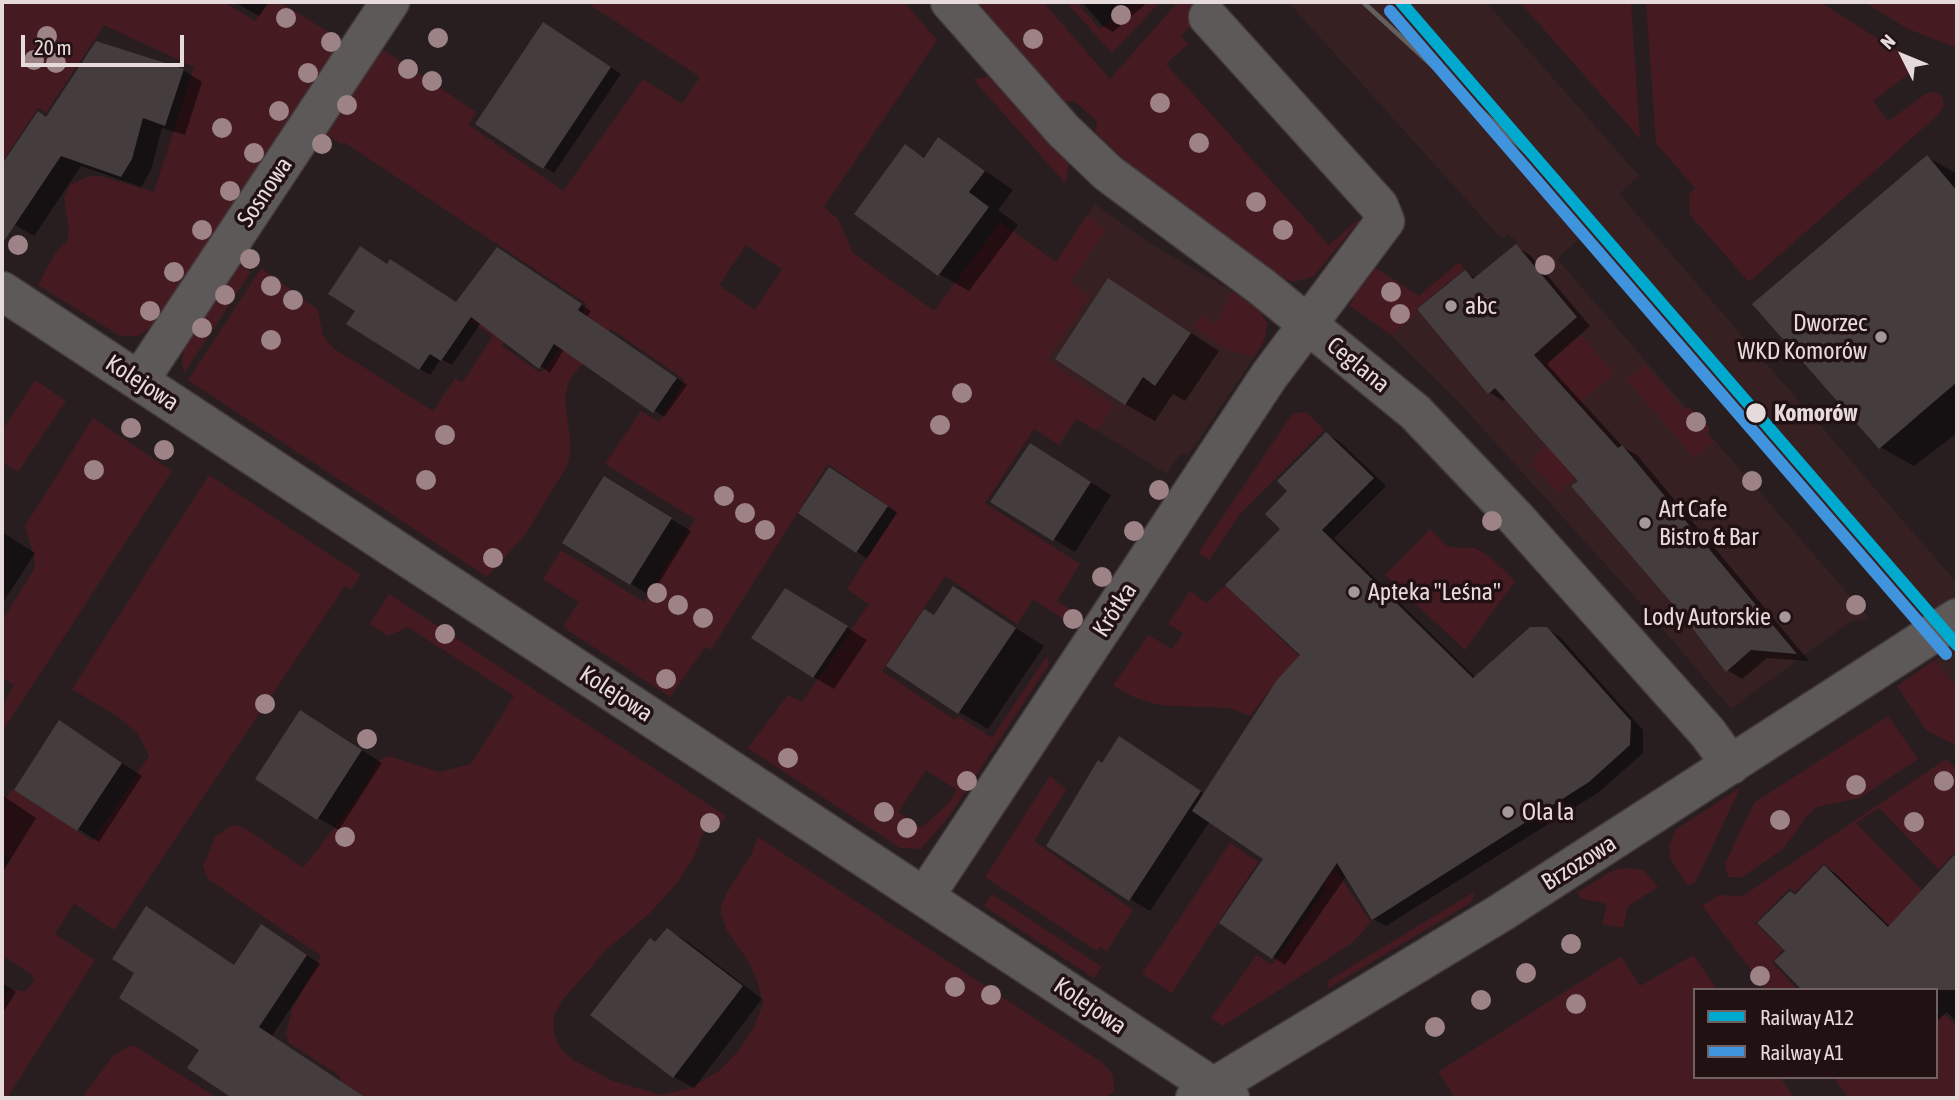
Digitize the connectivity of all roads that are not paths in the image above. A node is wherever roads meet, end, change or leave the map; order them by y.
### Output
1 (390, 2) edge
2 (950, 2) edge
3 (1208, 18) dead end
4 (2, 290) edge
5 (1307, 324) junction
6 (139, 381) junction
7 (1957, 618) edge
8 (1731, 765) junction
9 (925, 896) junction
10 (1213, 1095) edge

1 - 6 street, Sosnowa
2 - 5 street, Ceglana
3 - 5 street, Krótka
4 - 6 street, Kolejowa
5 - 8 street, Ceglana
5 - 9 street, Krótka
6 - 9 street, Kolejowa
7 - 8 street, Brzozowa
8 - 10 street, Brzozowa
9 - 10 street, Kolejowa

